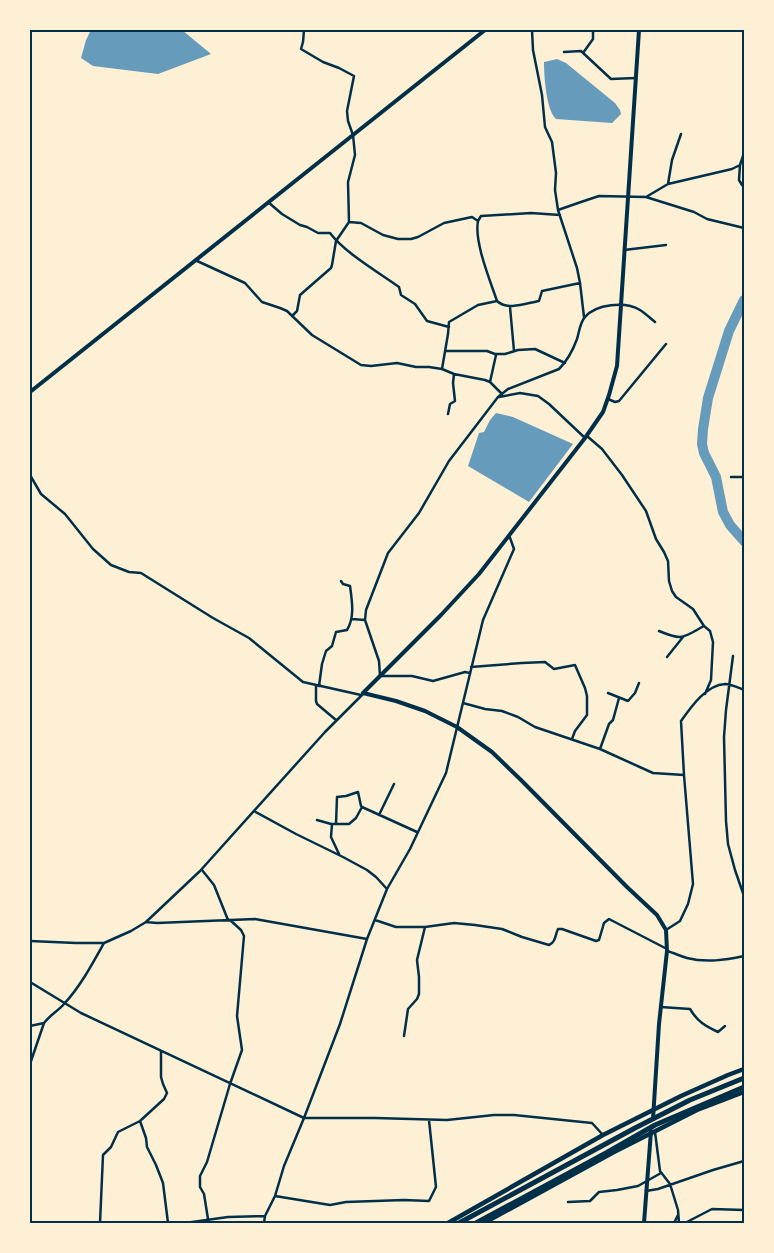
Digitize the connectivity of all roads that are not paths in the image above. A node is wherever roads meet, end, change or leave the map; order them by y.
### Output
1 (304, 30) edge
2 (485, 30) edge
3 (532, 30) edge
4 (595, 30) edge
5 (639, 30) edge
6 (564, 52) dead end
7 (583, 53) junction
8 (636, 78) junction
9 (681, 134) dead end
10 (353, 135) junction
11 (744, 153) edge
12 (740, 165) junction
13 (668, 184) junction
14 (744, 185) edge
15 (628, 197) junction
16 (646, 197) junction
17 (268, 202) junction
18 (558, 210) junction
19 (560, 215) junction
20 (478, 221) junction
21 (349, 222) junction
22 (744, 228) edge
23 (336, 241) junction
24 (666, 245) dead end
25 (624, 250) junction
26 (196, 260) junction
27 (580, 283) junction
28 (497, 301) junction
29 (621, 305) junction
30 (510, 306) junction
31 (292, 316) junction
32 (584, 318) junction
33 (655, 322) dead end
34 (448, 326) junction
35 (666, 344) dead end
36 (444, 351) junction
37 (514, 352) junction
38 (496, 354) junction
39 (565, 362) junction
40 (442, 370) junction
41 (454, 374) junction
42 (490, 382) junction
43 (30, 392) edge
44 (502, 394) junction
45 (498, 397) junction
46 (608, 399) junction
47 (448, 414) dead end
48 (586, 437) junction
49 (30, 475) edge
50 (731, 477) dead end
51 (744, 477) edge
52 (509, 535) junction
53 (341, 581) dead end
54 (352, 619) junction
55 (365, 620) junction
56 (704, 626) junction
57 (659, 631) dead end
58 (683, 637) junction
59 (733, 656) dead end
60 (667, 657) dead end
61 (471, 667) junction
62 (470, 673) junction
63 (380, 676) junction
64 (639, 684) dead end
65 (318, 686) junction
66 (730, 686) junction
67 (744, 690) edge
68 (608, 693) dead end
69 (362, 694) junction
70 (705, 694) junction
71 (619, 698) junction
72 (463, 703) junction
73 (336, 720) junction
74 (457, 727) junction
75 (572, 739) junction
76 (600, 749) junction
77 (684, 774) junction
78 (394, 784) dead end
79 (362, 806) junction
80 (254, 811) junction
81 (379, 815) junction
82 (317, 820) dead end
83 (332, 824) junction
84 (336, 824) junction
85 (417, 832) junction
86 (340, 855) junction
87 (202, 870) junction
88 (388, 889) junction
89 (744, 896) edge
90 (229, 920) junction
91 (375, 920) junction
92 (146, 922) junction
93 (425, 927) junction
94 (666, 930) junction
95 (367, 939) junction
96 (30, 941) edge
97 (104, 943) junction
98 (667, 950) junction
99 (744, 956) edge
100 (30, 982) edge
101 (64, 1003) junction
102 (661, 1007) junction
103 (44, 1023) junction
104 (30, 1026) edge
105 (726, 1026) dead end
106 (404, 1036) dead end
107 (161, 1051) junction
108 (30, 1064) edge
109 (744, 1069) edge
110 (744, 1078) edge
111 (230, 1084) junction
112 (744, 1087) edge
113 (744, 1092) edge
114 (654, 1110) junction
115 (304, 1118) junction
116 (428, 1120) junction
117 (140, 1121) junction
118 (653, 1133) junction
119 (603, 1135) junction
120 (744, 1162) edge
121 (661, 1173) junction
122 (647, 1181) junction
123 (670, 1184) junction
124 (646, 1191) junction
125 (275, 1196) junction
126 (568, 1202) dead end
127 (744, 1210) edge
128 (678, 1214) junction
129 (265, 1216) junction
130 (208, 1219) junction
131 (100, 1223) edge
132 (168, 1223) edge
133 (185, 1223) edge
134 (264, 1223) edge
135 (448, 1223) edge
136 (459, 1223) edge
137 (476, 1223) edge
138 (484, 1223) edge
139 (644, 1223) edge
140 (674, 1223) edge
141 (680, 1223) edge
142 (685, 1223) edge

1 - 10 street
2 - 10 main road
3 - 18 street
4 - 7 street
5 - 8 main road
6 - 7 street
7 - 8 street
8 - 15 main road
9 - 13 street
10 - 17 main road
10 - 21 street
11 - 12 street
12 - 13 street
12 - 14 street
13 - 16 street
15 - 16 street
15 - 18 street
15 - 25 main road
16 - 22 street
17 - 23 street
17 - 26 main road
18 - 19 street
19 - 20 street
19 - 27 street
20 - 21 street
20 - 28 street
21 - 23 street
23 - 31 street
23 - 34 street
24 - 25 street
25 - 29 main road
26 - 31 street
26 - 43 main road
27 - 30 street
27 - 32 street
28 - 30 street
28 - 34 street
29 - 32 street
29 - 33 street
29 - 46 main road
30 - 37 street
31 - 40 street
32 - 39 street
34 - 36 street
35 - 46 street
36 - 38 street
36 - 40 street
37 - 38 street
37 - 39 street
38 - 42 street
39 - 44 street
40 - 41 street
41 - 42 street
41 - 47 street
42 - 44 street
44 - 45 street
45 - 48 street
45 - 55 street
46 - 48 main road
48 - 52 main road
48 - 56 street
49 - 65 street
50 - 51 street
52 - 61 street
52 - 63 main road
53 - 54 street
54 - 55 street
54 - 65 street
55 - 63 street
56 - 58 street
56 - 70 street
57 - 58 street
58 - 60 street
59 - 66 street
61 - 62 street
61 - 75 street
62 - 63 street
62 - 72 street
63 - 69 main road
64 - 71 street
65 - 69 street
65 - 73 street
66 - 67 street
66 - 70 street
66 - 89 street
68 - 71 street
69 - 73 street
69 - 74 main road
70 - 77 street
71 - 76 street
72 - 74 street
72 - 75 street
73 - 80 street
74 - 85 street
74 - 94 main road
75 - 76 street
76 - 77 street
77 - 94 street
78 - 81 street
79 - 81 street
79 - 84 street
79 - 84 street
80 - 86 street
80 - 87 street
81 - 85 street
82 - 83 street
83 - 84 street
83 - 86 street
85 - 88 street
86 - 88 street
87 - 90 street
87 - 92 street
88 - 91 street
90 - 92 street
90 - 95 street
90 - 111 street
91 - 93 street
91 - 95 street
92 - 97 street
93 - 98 street
93 - 106 street
94 - 98 main road
95 - 115 street
96 - 97 street
97 - 101 street
98 - 99 street
98 - 102 main road
100 - 101 street
101 - 103 street
101 - 107 street
102 - 105 street
102 - 114 main road
103 - 104 street
103 - 108 street
107 - 111 street
107 - 117 street
109 - 114 highway
110 - 136 highway
111 - 115 street
111 - 130 street
112 - 137 highway
113 - 118 highway
114 - 118 main road
114 - 119 highway
115 - 116 street
115 - 125 street
116 - 119 street
116 - 125 street
117 - 131 street
117 - 132 street
118 - 121 street
118 - 122 main road
118 - 138 highway
119 - 135 highway
120 - 123 street
121 - 122 street
121 - 123 street
122 - 124 main road
122 - 126 street
123 - 124 street
123 - 128 street
124 - 139 main road
125 - 129 street
127 - 142 street
128 - 140 street
128 - 141 street
129 - 130 street
129 - 134 street
130 - 133 street

